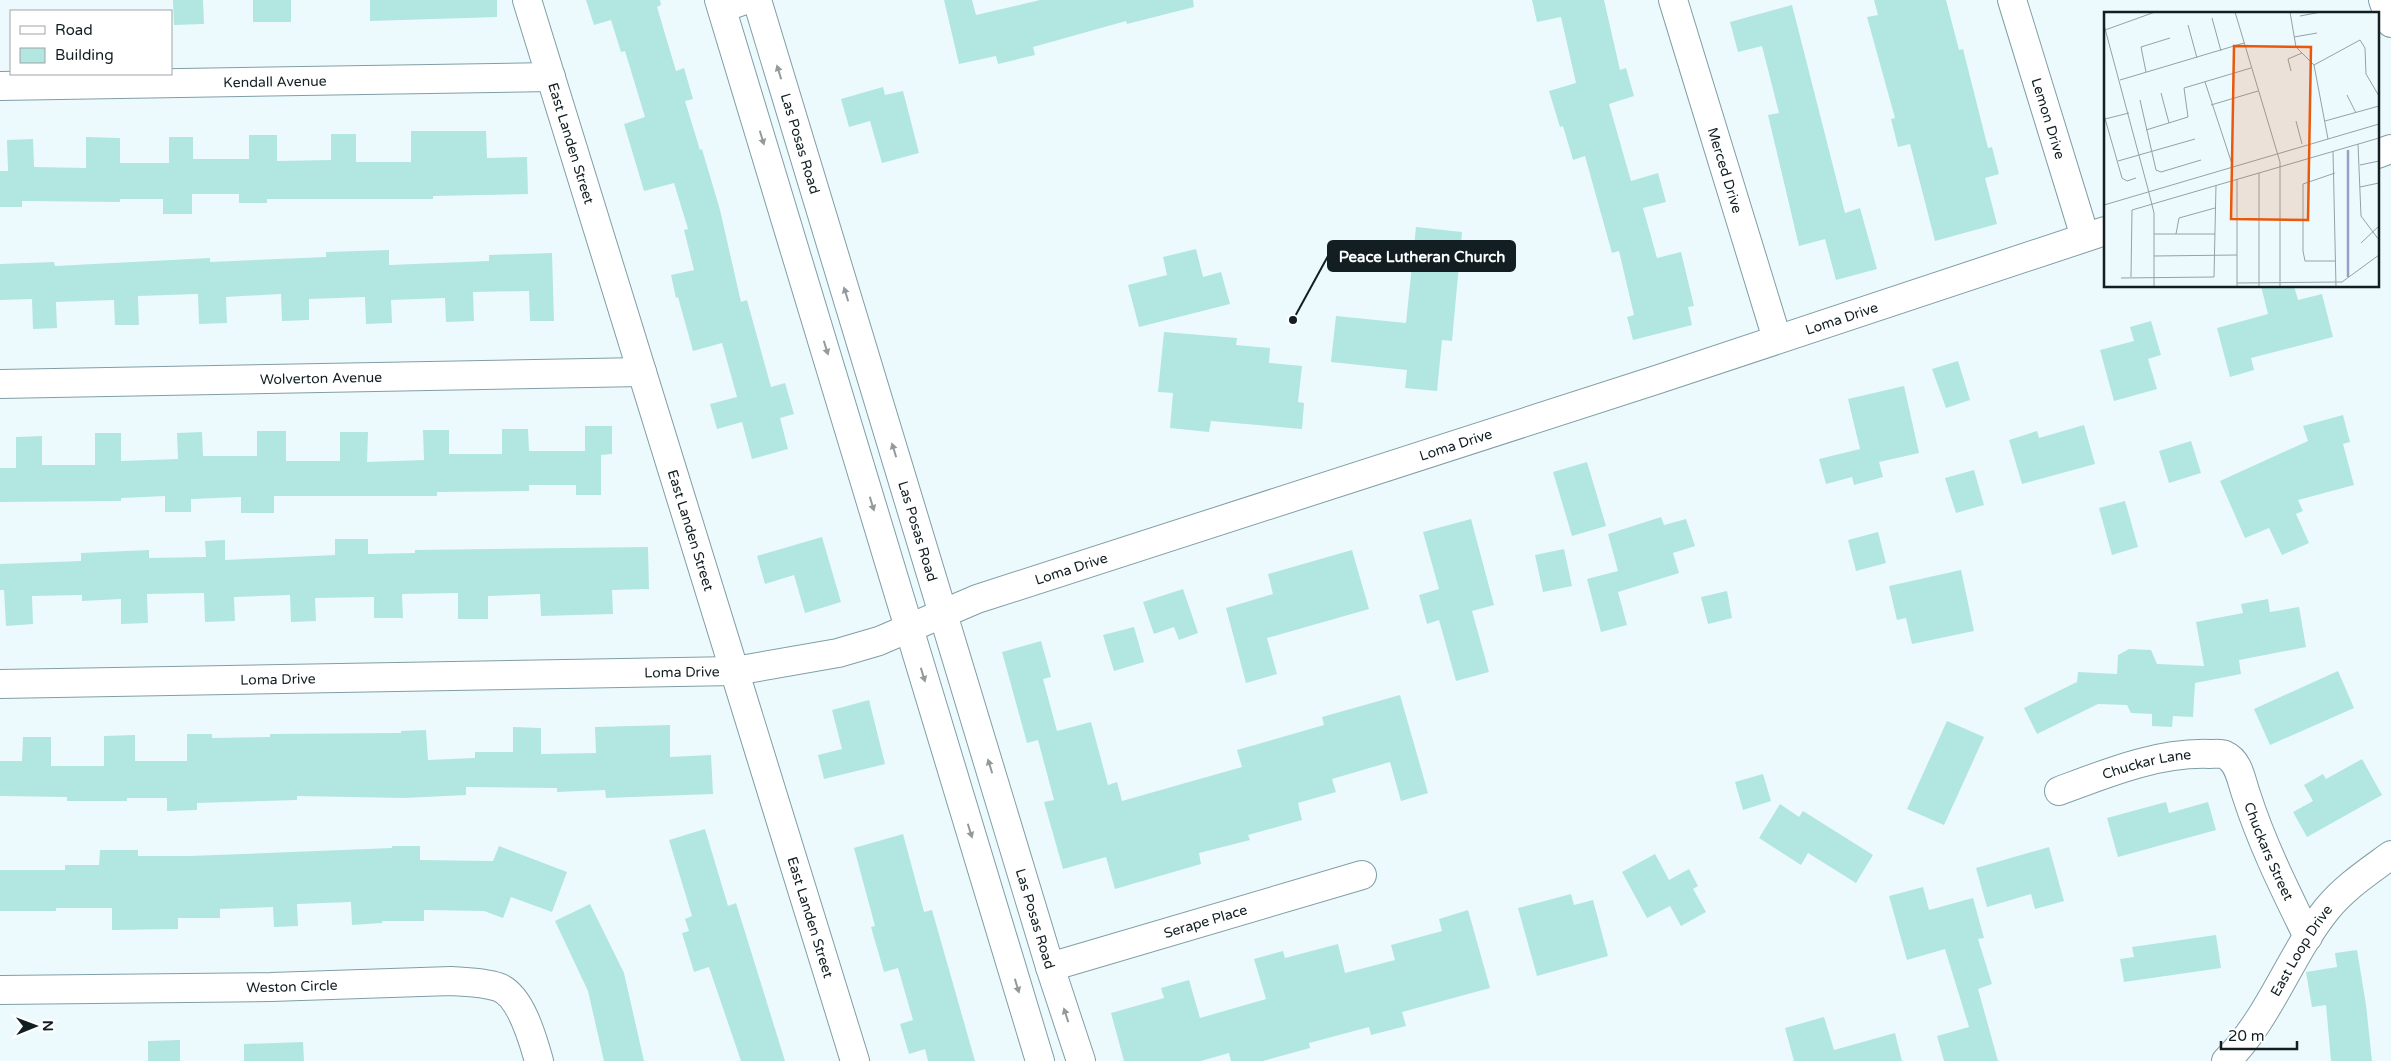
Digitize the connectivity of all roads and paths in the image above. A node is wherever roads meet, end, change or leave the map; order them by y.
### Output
1 (527, 0) edge
2 (757, 0) edge
3 (1673, 0) edge
4 (2012, 0) edge
5 (2383, 0) edge
6 (729, 3) edge
7 (2391, 23) edge
8 (551, 78) junction
9 (0, 86) edge
10 (2391, 149) edge
11 (2378, 154) edge
12 (2095, 234) edge
13 (1777, 339) junction
14 (642, 372) junction
15 (0, 384) edge
16 (944, 614) junction
17 (909, 628) junction
18 (735, 671) junction
19 (0, 684) edge
20 (2236, 763) joint
21 (2059, 791) dead end
22 (2391, 855) edge
23 (1362, 875) dead end
24 (2308, 937) junction
25 (1050, 967) junction
26 (0, 990) edge
27 (539, 1061) edge
28 (855, 1061) edge
29 (1040, 1061) edge
30 (1081, 1061) edge
31 (2226, 1061) edge

1 - 8 street, East Landen Street
16 -> 2 street, Las Posas Road
3 - 13 street, Merced Drive
4 - 12 street, Lemon Drive
5 - 7 street
6 -> 17 street
8 - 9 street, Kendall Avenue
8 - 14 street, East Landen Street
10 - 11 street
12 - 13 street, Loma Drive
13 - 16 street, Loma Drive
14 - 15 street, Wolverton Avenue
14 - 18 street, East Landen Street
16 - 17 street, Loma Drive
25 -> 16 street, Las Posas Road
17 - 18 street, Loma Drive
17 -> 29 street
18 - 19 street, Loma Drive
18 - 28 street, East Landen Street
20 - 21 street, Chuckar Lane
20 - 24 street, Chuckars Street
22 - 24 street, East Loop Drive
23 - 25 street, Serape Place
24 - 31 street, East Loop Drive
30 -> 25 street, Las Posas Road
26 - 27 street, Weston Circle

